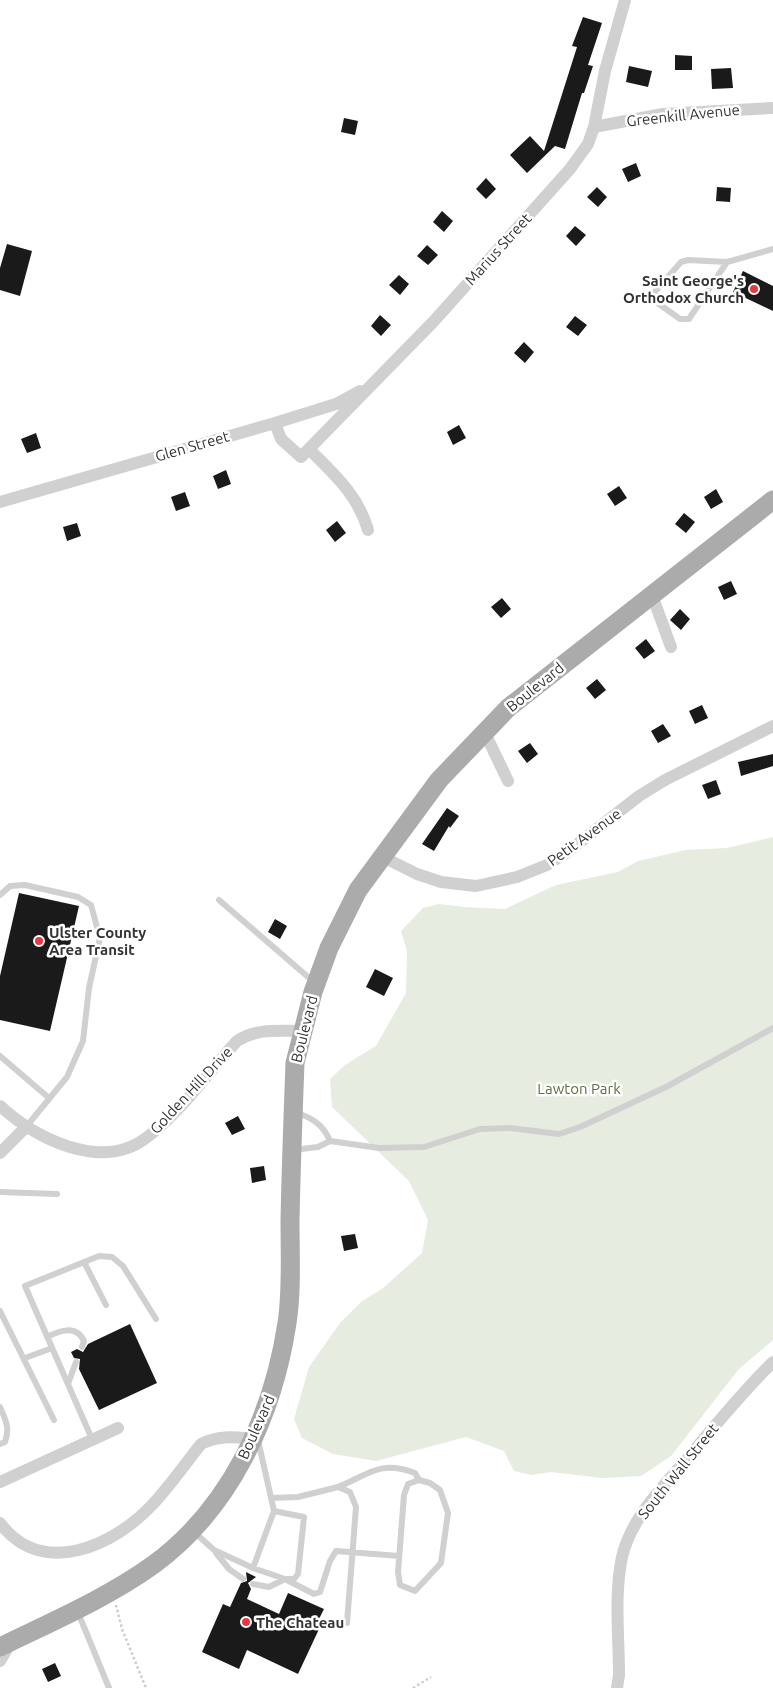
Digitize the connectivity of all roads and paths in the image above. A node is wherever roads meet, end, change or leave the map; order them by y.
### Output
1 (625, 0) edge
2 (773, 108) edge
3 (594, 127) junction
4 (773, 250) edge
5 (727, 262) junction
6 (378, 378) junction
7 (275, 423) junction
8 (305, 453) junction
9 (773, 500) edge
10 (0, 502) edge
11 (368, 530) dead end
12 (652, 595) junction
13 (672, 647) dead end
14 (773, 726) edge
15 (484, 731) junction
16 (508, 781) dead end
17 (381, 856) junction
18 (0, 895) edge
19 (219, 900) dead end
20 (316, 983) junction
21 (773, 1028) edge
22 (302, 1031) junction
23 (0, 1056) edge
24 (49, 1098) junction
25 (0, 1106) edge
26 (293, 1112) junction
27 (26, 1127) junction
28 (330, 1141) junction
29 (292, 1150) junction
30 (0, 1153) edge
31 (0, 1192) edge
32 (57, 1194) dead end
33 (84, 1262) junction
34 (106, 1305) dead end
35 (0, 1311) edge
36 (156, 1319) dead end
37 (47, 1337) junction
38 (82, 1347) dead end
39 (52, 1348) junction
40 (25, 1358) junction
41 (76, 1362) dead end
42 (773, 1362) edge
43 (68, 1384) junction
44 (0, 1408) edge
45 (54, 1420) dead end
46 (118, 1428) dead end
47 (254, 1435) junction
48 (92, 1439) junction
49 (0, 1444) edge
50 (419, 1480) junction
51 (0, 1482) edge
52 (338, 1487) junction
53 (271, 1498) junction
54 (274, 1512) junction
55 (0, 1523) edge
56 (192, 1530) junction
57 (214, 1550) junction
58 (352, 1552) junction
59 (399, 1556) junction
60 (254, 1568) junction
61 (243, 1579) dead end
62 (285, 1579) junction
63 (253, 1584) dead end
64 (112, 1589) junction
65 (76, 1608) junction
66 (347, 1623) dead end
67 (5, 1644) edge
68 (0, 1661) edge
69 (431, 1677) dead end
70 (109, 1688) edge
71 (146, 1688) edge
72 (413, 1688) edge
73 (617, 1688) edge

1 - 3 street, Marius Street
2 - 3 street, Greenkill Avenue
3 - 6 street, Marius Street
4 - 5 lane
5 - 5 lane
6 - 7 street, Glen Street
6 - 8 street, Marius Street
7 - 8 street
7 - 10 street, Glen Street
8 - 11 street
9 - 12 main road, Boulevard
12 - 13 street
12 - 15 main road, Boulevard
14 - 17 street, Petit Avenue
15 - 16 street
15 - 17 main road, Boulevard
17 - 20 main road, Boulevard
18 - 24 lane
19 - 20 lane
20 - 22 main road, Boulevard
21 - 28 lane
22 - 26 main road, Boulevard
22 - 27 street, Golden Hill Drive
23 - 24 lane
24 - 27 lane
25 - 27 street, Golden Hill Drive
26 - 28 lane
26 - 29 main road, Boulevard
27 - 30 street
28 - 29 lane
29 - 47 main road, Boulevard
31 - 32 lane
33 - 34 lane
33 - 36 lane
33 - 37 lane
35 - 40 lane
37 - 38 lane
37 - 39 lane
39 - 40 lane
39 - 43 lane
40 - 45 lane
41 - 43 lane
42 - 73 street, South Wall Street
43 - 48 lane
44 - 49 lane
46 - 48 street
47 - 53 lane
47 - 55 street
47 - 56 main road, Boulevard
48 - 51 street
50 - 52 lane
50 - 59 lane
50 - 59 lane
52 - 53 lane
52 - 58 lane
53 - 54 lane
54 - 60 lane
54 - 62 lane
56 - 57 lane
56 - 64 main road, Boulevard
57 - 60 lane
57 - 61 lane
58 - 59 lane
58 - 62 lane
58 - 66 lane
60 - 62 lane
62 - 63 lane
64 - 65 main road, Boulevard
64 - 71 path
65 - 67 main road, Boulevard
65 - 70 lane
67 - 68 street
69 - 72 path

